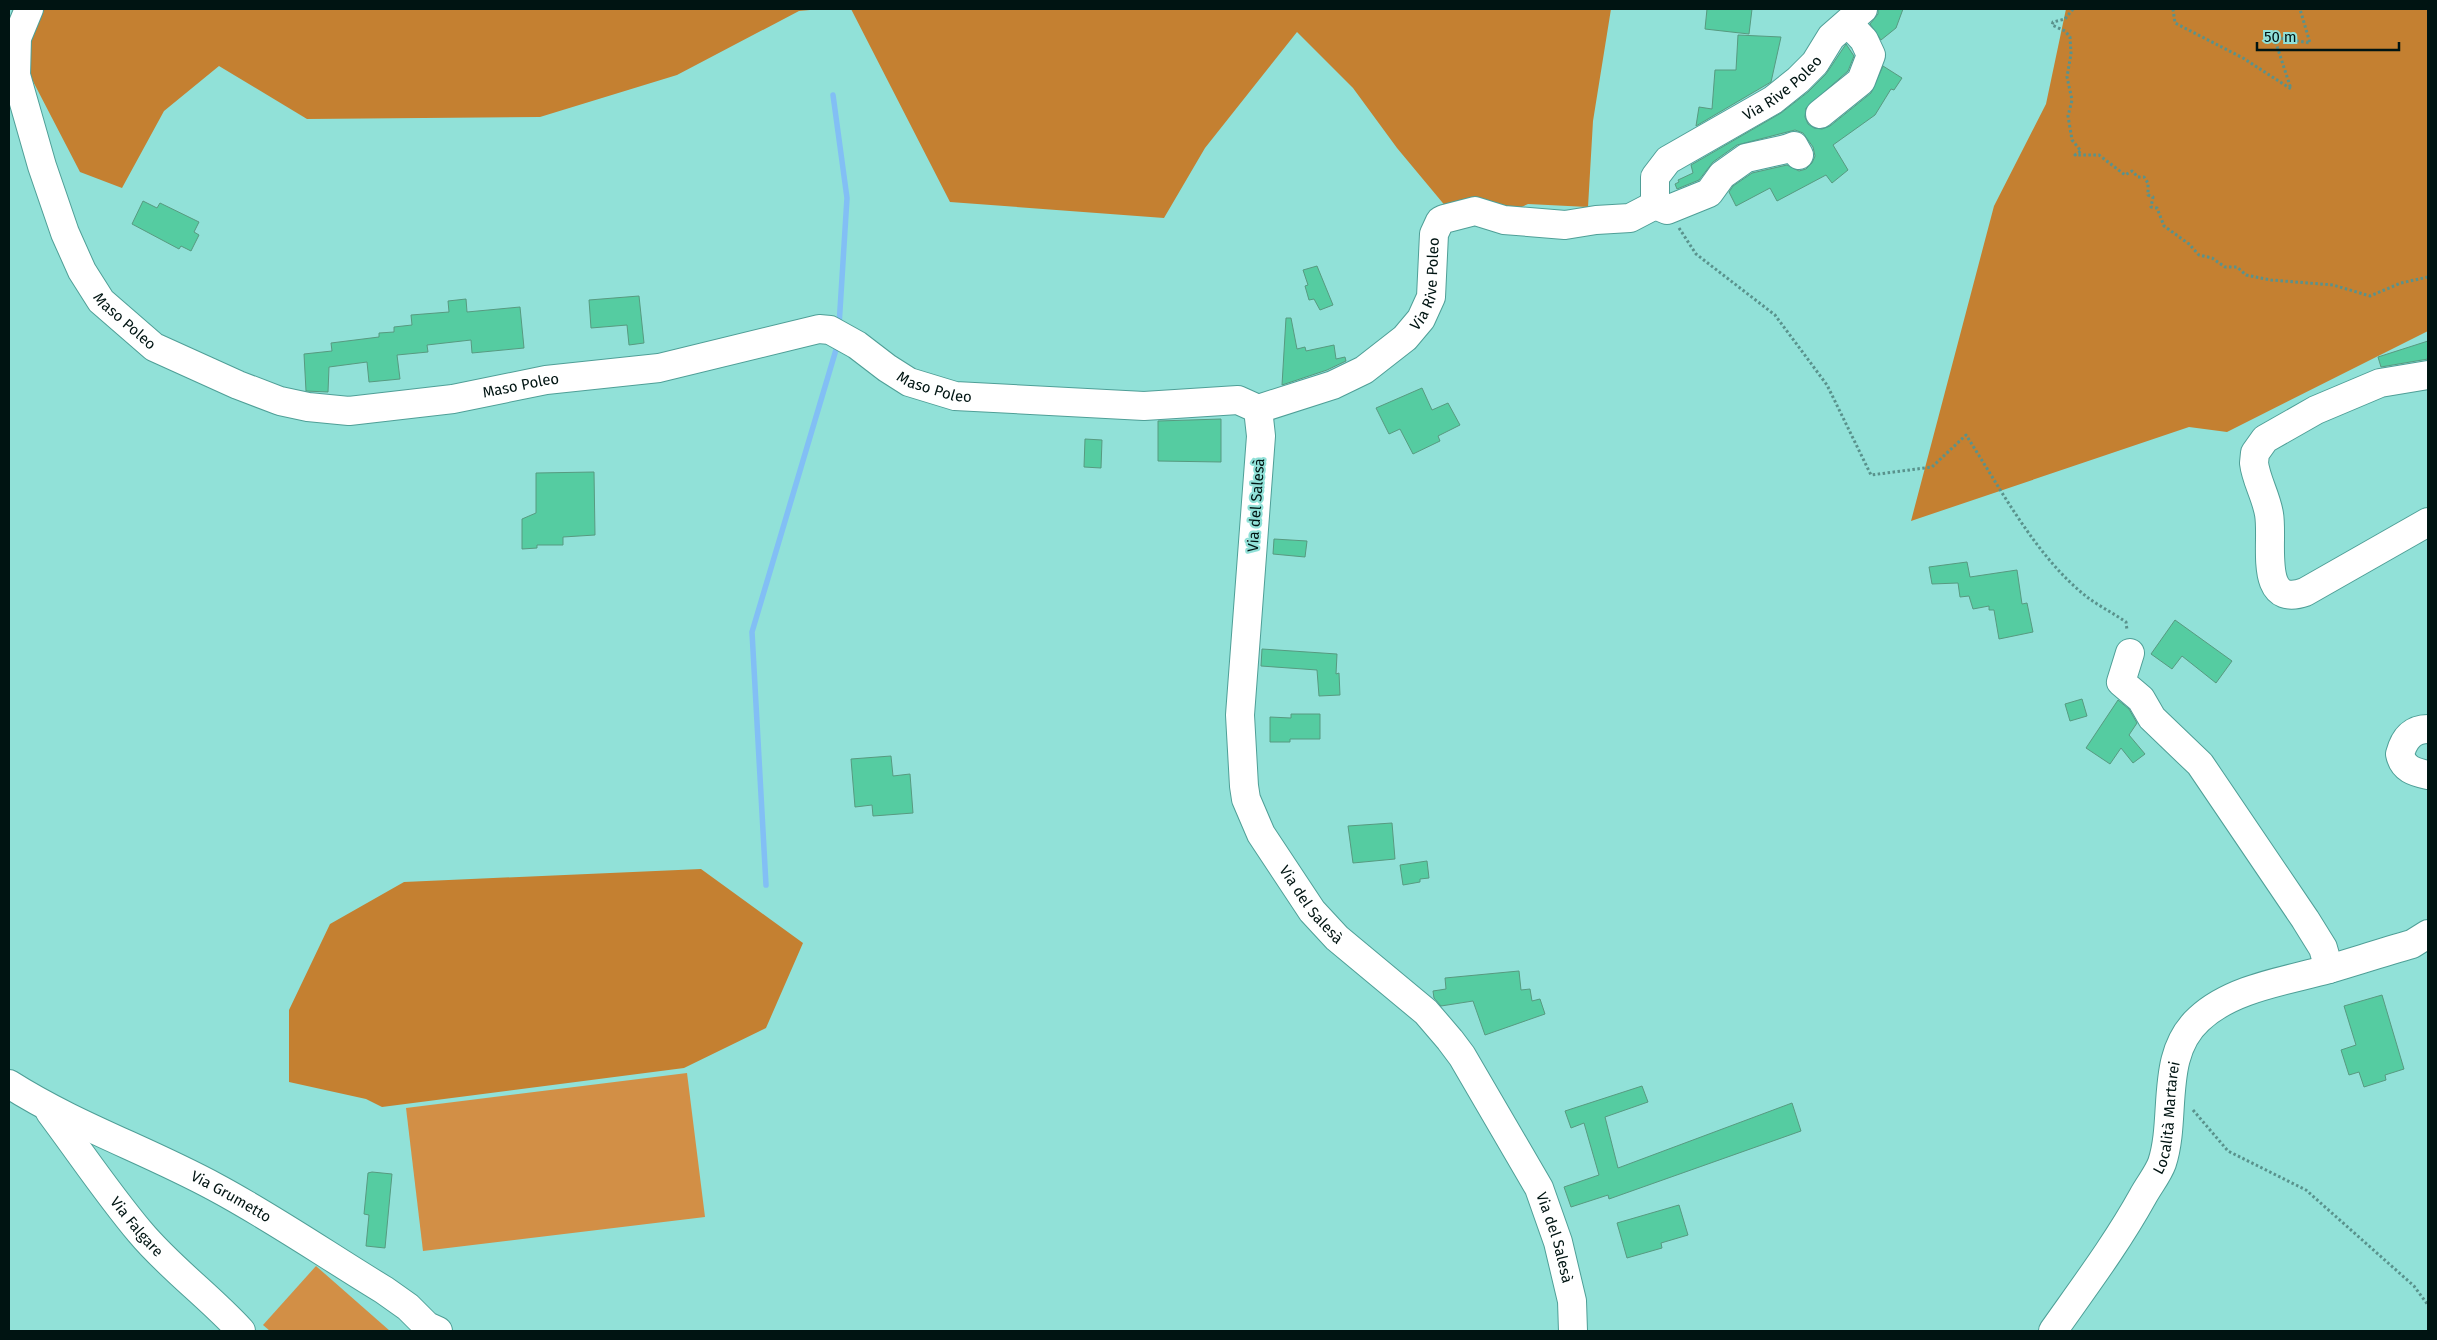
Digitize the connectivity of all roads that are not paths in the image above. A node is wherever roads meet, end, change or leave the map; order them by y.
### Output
1 (29, 9) edge
2 (1855, 16) edge
3 (1820, 114) dead end
4 (1798, 155) dead end
5 (1661, 207) junction
6 (2428, 375) edge
7 (1258, 409) junction
8 (2428, 522) edge
9 (2130, 653) road end
10 (2428, 729) edge
11 (2428, 775) edge
12 (2428, 934) edge
13 (2329, 969) junction
14 (9, 1084) edge
15 (48, 1109) junction
16 (241, 1331) edge
17 (438, 1331) edge
18 (1573, 1331) edge
19 (2053, 1331) edge

1 - 7 street, Maso Poleo
2 - 3 street, Via Rive Poleo
2 - 5 street, Via Rive Poleo
4 - 5 street, Via Rive Poleo
5 - 7 street, Via Rive Poleo
6 - 8 street
7 - 18 street, Via del Salesà
9 - 13 street
10 - 11 street
12 - 13 street, Località Martarei
13 - 19 street, Località Martarei
14 - 15 street, Via Grumetto
15 - 16 street, Via Falgare
15 - 17 street, Via Grumetto

